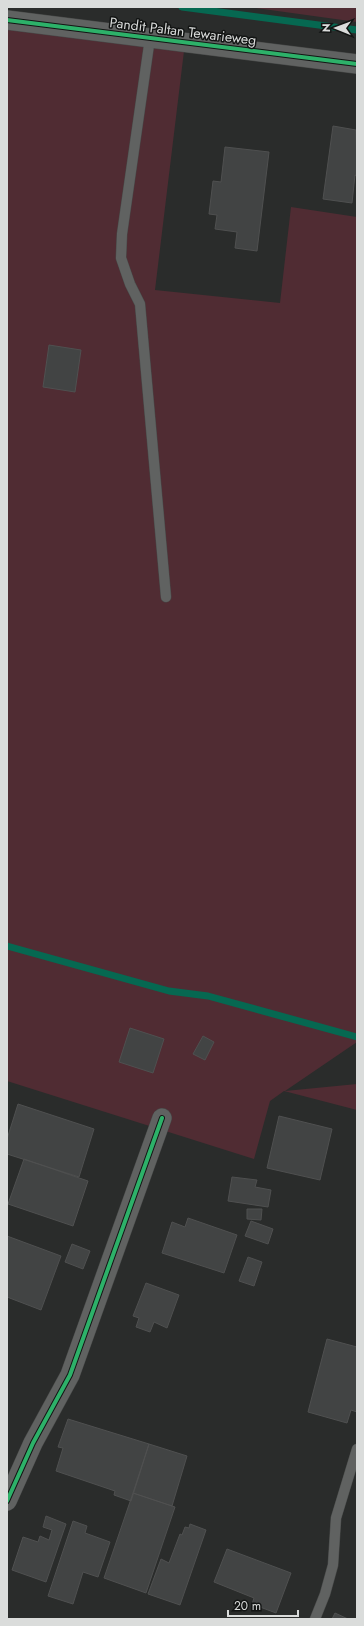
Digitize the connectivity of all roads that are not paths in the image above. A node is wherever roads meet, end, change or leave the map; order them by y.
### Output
1 (15, 16) edge
2 (150, 38) junction
3 (357, 64) edge
4 (166, 597) dead end
5 (162, 1118) dead end
6 (357, 1449) edge
7 (7, 1501) edge
8 (314, 1619) edge

1 - 2 street, Pandit Paltan Tewarieweg
2 - 3 street, Pandit Paltan Tewarieweg
2 - 4 lane
5 - 7 street
6 - 8 lane

